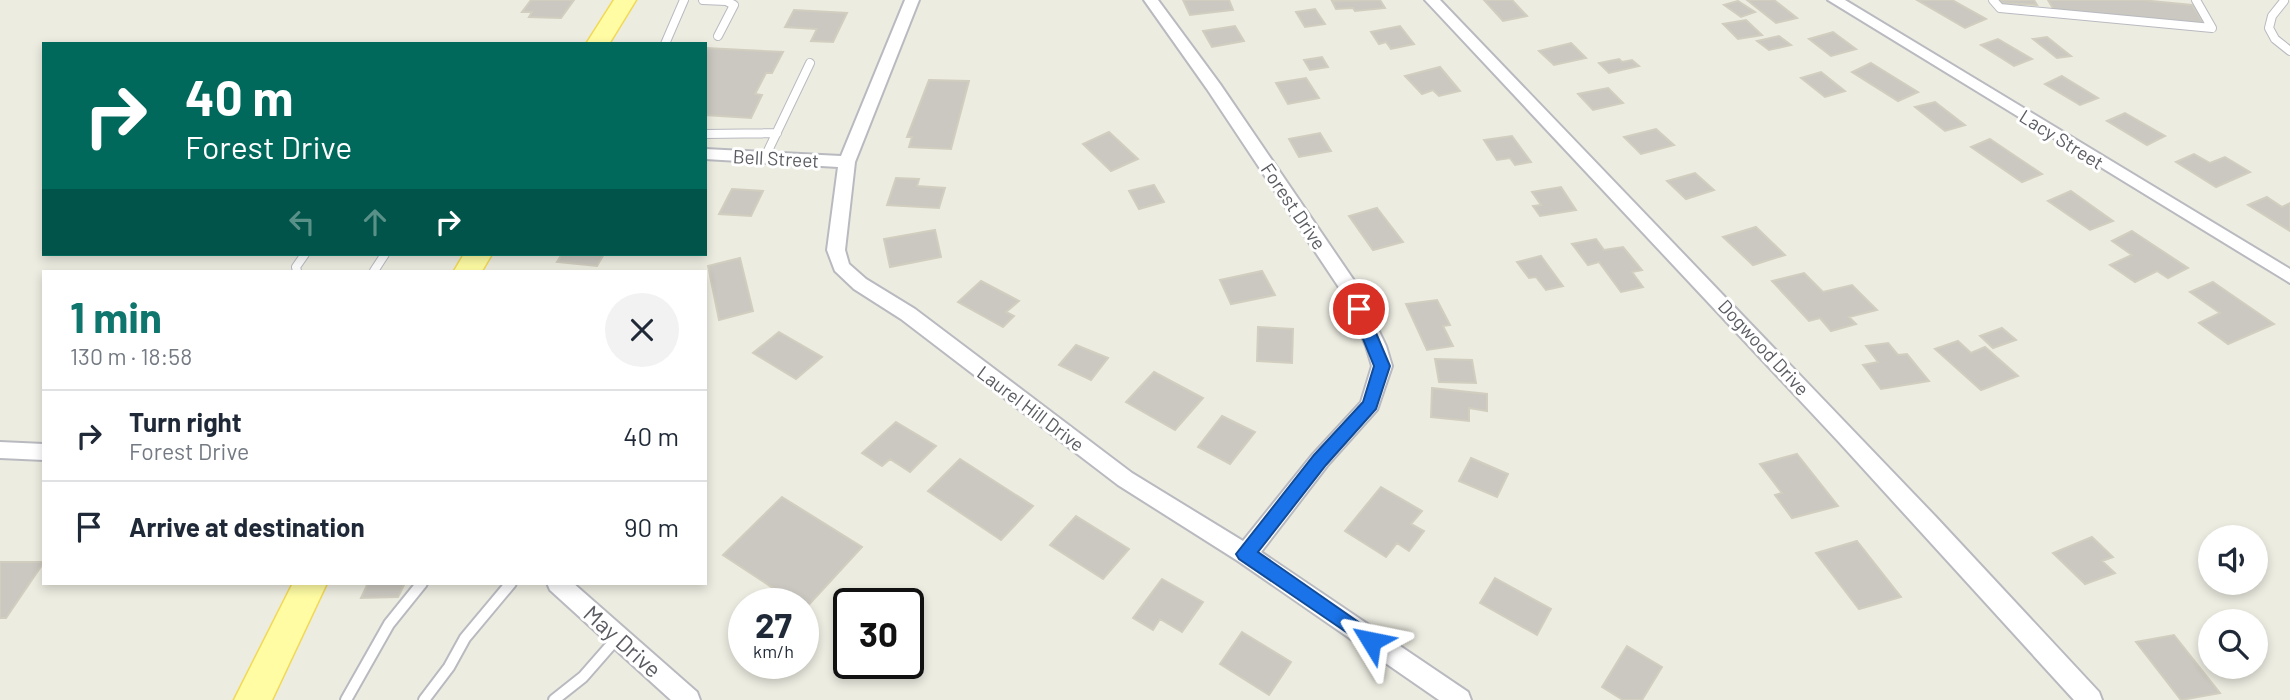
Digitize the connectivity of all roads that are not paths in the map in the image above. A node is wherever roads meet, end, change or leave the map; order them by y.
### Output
1 (625, 0) edge
2 (684, 0) edge
3 (702, 0) edge
4 (912, 0) edge
5 (1152, 0) edge
6 (1432, 0) edge
7 (1835, 0) edge
8 (1993, 0) edge
9 (2041, 0) edge
10 (2196, 0) edge
11 (2286, 1) edge
12 (2047, 12) junction
13 (718, 36) dead end
14 (598, 42) edge
15 (667, 42) edge
16 (2290, 51) edge
17 (810, 63) dead end
18 (777, 133) junction
19 (707, 134) edge
20 (707, 154) edge
21 (765, 157) junction
22 (847, 162) junction
23 (2290, 277) edge
24 (0, 450) edge
25 (42, 452) edge
26 (1245, 554) junction
27 (309, 585) edge
28 (420, 585) edge
29 (509, 585) edge
30 (560, 585) edge
31 (618, 637) junction
32 (253, 700) edge
33 (346, 700) edge
34 (424, 700) edge
35 (554, 700) edge
36 (688, 700) edge
37 (1458, 700) edge
38 (2090, 700) edge

1 - 14 main road
2 - 15 lane
3 - 13 lane
4 - 22 street, Laurel Hill Drive
5 - 26 street, Forest Drive
6 - 38 street, Dogwood Drive
7 - 23 street, Lacy Street
8 - 12 lane
9 - 12 lane
10 - 12 lane
11 - 16 lane
17 - 18 lane
18 - 19 lane
18 - 21 lane
20 - 21 street, Bell Street
21 - 22 street, Bell Street
22 - 26 street, Laurel Hill Drive
24 - 25 street
26 - 37 street, Laurel Hill Drive
27 - 32 main road
28 - 33 lane
29 - 34 lane
30 - 31 street, May Drive
31 - 35 lane
31 - 36 street, May Drive

